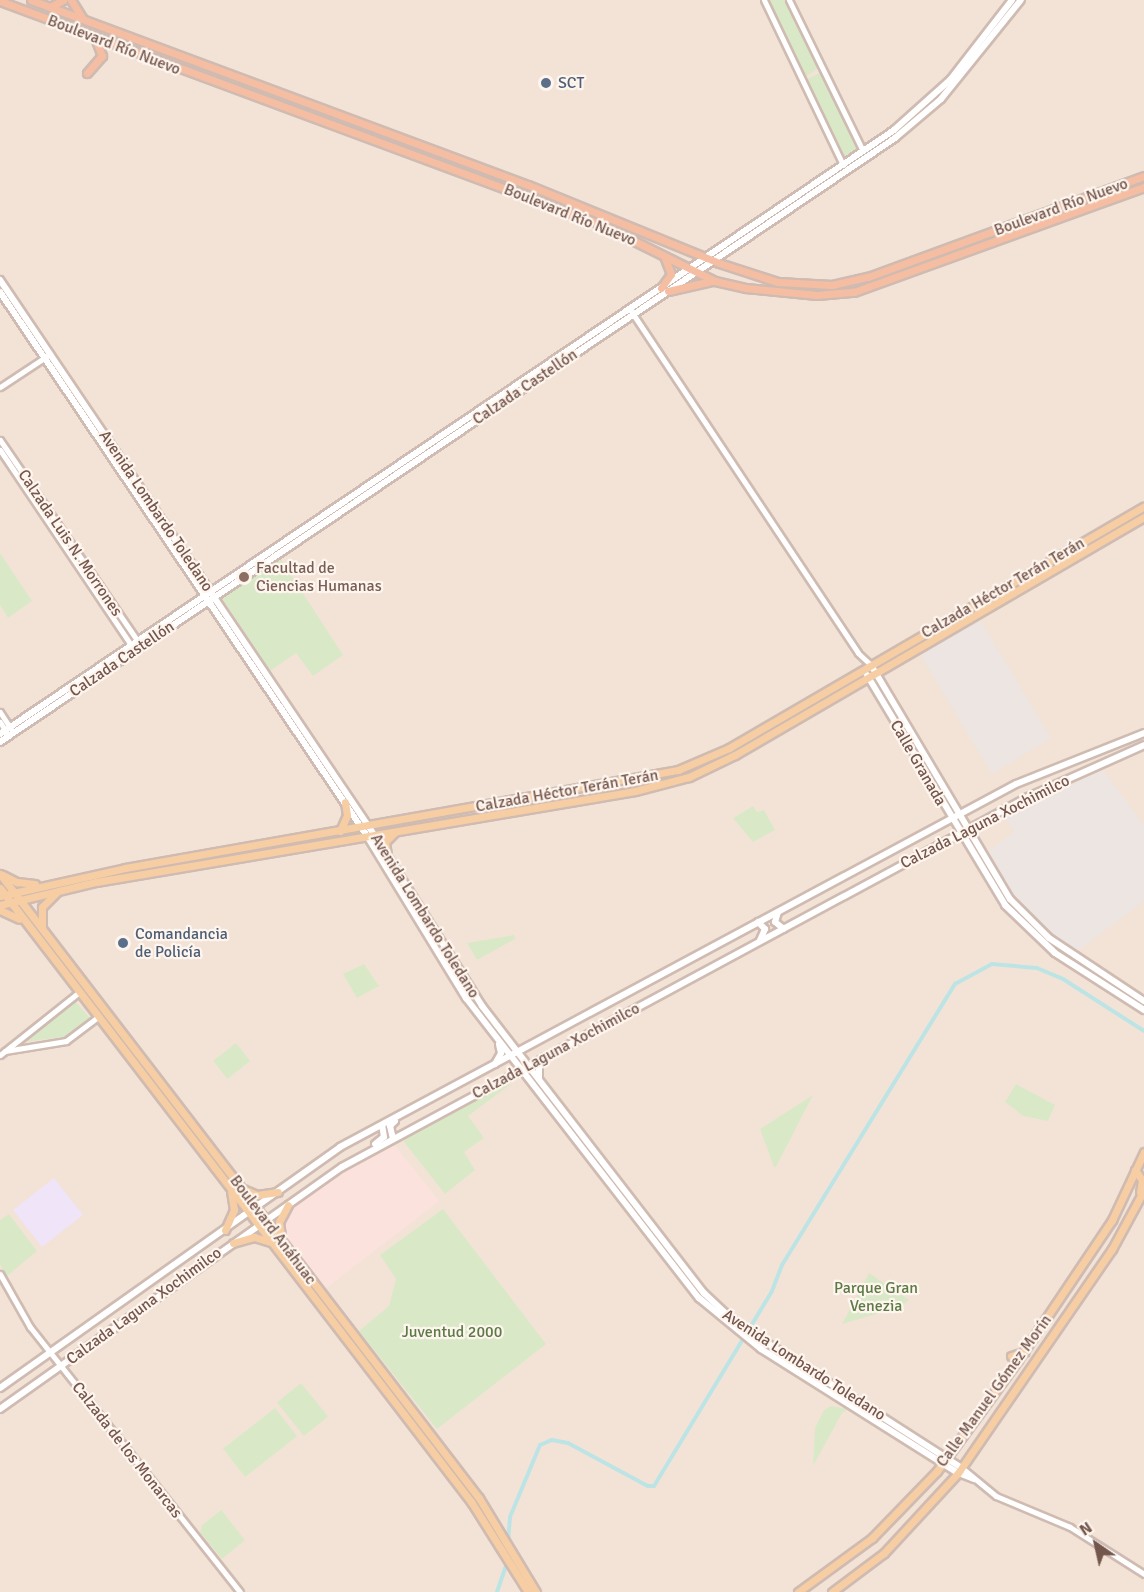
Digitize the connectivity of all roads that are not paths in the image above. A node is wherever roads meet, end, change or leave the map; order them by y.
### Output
1 (31, 0) edge
2 (63, 0) edge
3 (71, 0) edge
4 (764, 0) edge
5 (789, 0) edge
6 (1012, 0) edge
7 (1021, 0) edge
8 (3, 2) edge
9 (50, 7) junction
10 (85, 21) junction
11 (95, 38) junction
12 (87, 73) dead end
13 (317, 107) junction
14 (283, 108) junction
15 (863, 151) junction
16 (843, 165) junction
17 (849, 170) junction
18 (1144, 176) edge
19 (507, 177) junction
20 (484, 181) junction
21 (817, 187) junction
22 (1144, 188) edge
23 (660, 253) junction
24 (710, 259) junction
25 (693, 270) junction
26 (0, 281) edge
27 (716, 281) junction
28 (665, 289) junction
29 (0, 292) edge
30 (631, 311) junction
31 (47, 356) junction
32 (0, 387) edge
33 (0, 440) edge
34 (0, 450) edge
35 (14, 466) junction
36 (1144, 506) edge
37 (1144, 517) edge
38 (209, 596) junction
39 (237, 642) junction
40 (136, 645) junction
41 (858, 653) junction
42 (254, 655) junction
43 (871, 665) junction
44 (253, 666) junction
45 (863, 669) junction
46 (875, 673) junction
47 (868, 677) junction
48 (272, 681) junction
49 (278, 703) junction
50 (0, 712) edge
51 (295, 716) junction
52 (0, 722) edge
53 (8, 732) edge
54 (1144, 733) edge
55 (0, 742) edge
56 (1144, 745) edge
57 (345, 802) junction
58 (958, 815) junction
59 (951, 819) junction
60 (366, 828) junction
61 (967, 830) junction
62 (340, 831) junction
63 (397, 831) junction
64 (960, 834) junction
65 (370, 835) junction
66 (205, 854) junction
67 (387, 855) junction
68 (131, 867) junction
69 (160, 871) junction
70 (0, 873) edge
71 (96, 882) junction
72 (43, 885) junction
73 (62, 889) junction
74 (13, 892) junction
75 (2, 893) edge
76 (18, 900) junction
77 (10, 902) junction
78 (0, 905) edge
79 (0, 910) edge
80 (778, 912) junction
81 (758, 922) junction
82 (24, 923) junction
83 (784, 928) junction
84 (44, 934) junction
85 (757, 943) junction
86 (461, 973) junction
87 (452, 974) junction
88 (78, 993) junction
89 (1144, 1002) edge
90 (1144, 1010) edge
91 (104, 1011) junction
92 (97, 1018) junction
93 (24, 1033) junction
94 (496, 1037) junction
95 (25, 1047) junction
96 (2, 1053) edge
97 (518, 1053) junction
98 (546, 1056) junction
99 (511, 1057) junction
100 (495, 1065) junction
101 (528, 1066) junction
102 (521, 1070) junction
103 (540, 1082) junction
104 (168, 1093) junction
105 (158, 1095) junction
106 (436, 1096) junction
107 (180, 1124) junction
108 (382, 1125) junction
109 (393, 1139) junction
110 (1144, 1152) edge
111 (214, 1153) junction
112 (342, 1167) junction
113 (1136, 1170) junction
114 (605, 1178) junction
115 (238, 1185) junction
116 (623, 1189) junction
117 (231, 1190) junction
118 (1144, 1190) edge
119 (278, 1192) junction
120 (288, 1205) junction
121 (628, 1206) junction
122 (256, 1208) junction
123 (1135, 1209) junction
124 (249, 1214) junction
125 (643, 1214) junction
126 (265, 1220) junction
127 (257, 1225) junction
128 (225, 1230) junction
129 (283, 1242) junction
130 (233, 1243) junction
131 (271, 1243) junction
132 (0, 1274) edge
133 (300, 1281) junction
134 (1065, 1291) junction
135 (323, 1296) junction
136 (1078, 1299) junction
137 (1052, 1310) junction
138 (1060, 1324) junction
139 (746, 1334) junction
140 (1024, 1352) junction
141 (51, 1353) junction
142 (60, 1366) junction
143 (1009, 1374) junction
144 (0, 1388) edge
145 (0, 1408) edge
146 (945, 1460) junction
147 (960, 1470) junction
148 (1144, 1574) edge
149 (240, 1592) edge
150 (528, 1592) edge
151 (536, 1592) edge
152 (798, 1592) edge
153 (832, 1592) edge

1 - 9 highway, Boulevard Río Nuevo
2 - 9 highway
3 - 10 highway
4 - 16 street
5 - 15 street
6 - 15 main road, Calzada Castellón
7 - 17 main road, Calzada Castellón
8 - 11 highway, Boulevard Río Nuevo
9 - 10 highway, Boulevard Río Nuevo
10 - 13 highway, Boulevard Río Nuevo
11 - 12 highway
11 - 14 highway, Boulevard Río Nuevo
13 - 14 main road
13 - 19 highway, Boulevard Río Nuevo
14 - 20 highway, Boulevard Río Nuevo
15 - 16 main road, Calzada Castellón
15 - 17 main road
16 - 21 main road, Calzada Castellón
17 - 21 main road, Calzada Castellón
18 - 24 highway, Boulevard Río Nuevo
19 - 20 highway
19 - 24 highway, Boulevard Río Nuevo
20 - 23 highway, Boulevard Río Nuevo
21 - 24 main road, Calzada Castellón
22 - 27 highway, Boulevard Río Nuevo
23 - 25 highway, Boulevard Río Nuevo
23 - 28 highway
24 - 25 main road, Calzada Castellón
25 - 27 highway, Boulevard Río Nuevo
25 - 28 main road, Calzada Castellón
26 - 31 main road, Avenida Lombardo Toledano
27 - 28 highway
28 - 30 main road, Calzada Castellón
29 - 31 main road, Avenida Lombardo Toledano
30 - 38 main road, Calzada Castellón
30 - 41 street, Calle Granada
31 - 32 street
31 - 38 main road, Avenida Lombardo Toledano
33 - 35 street, Calzada Luis N. Morrones
34 - 35 street, Calzada Luis N. Morrones
35 - 40 street, Calzada Luis N. Morrones
36 - 43 main road, Calzada Héctor Terán Terán
37 - 46 main road, Calzada Héctor Terán Terán
38 - 39 main road, Avenida Lombardo Toledano
38 - 40 main road, Calzada Castellón
38 - 42 main road, Avenida Lombardo Toledano
39 - 42 main road
39 - 44 main road, Avenida Lombardo Toledano
40 - 53 main road, Calzada Castellón
41 - 43 street, Calle Granada
41 - 45 street, Calle Granada
42 - 48 main road, Avenida Lombardo Toledano
43 - 45 main road, Calzada Héctor Terán Terán
43 - 46 main road, Calle Granada
44 - 48 main road
44 - 49 main road, Avenida Lombardo Toledano
45 - 47 main road, Calle Granada
45 - 60 main road, Calzada Héctor Terán Terán
46 - 47 main road, Calzada Héctor Terán Terán
46 - 58 main road, Calle Granada
47 - 59 main road, Calle Granada
47 - 63 main road, Calzada Héctor Terán Terán
48 - 51 main road, Avenida Lombardo Toledano
49 - 51 main road
49 - 57 main road, Avenida Lombardo Toledano
50 - 53 street
51 - 60 main road, Avenida Lombardo Toledano
52 - 53 street
53 - 55 main road, Calzada Castellón
54 - 58 main road, Calzada Laguna Xochimilco
56 - 61 main road, Calzada Laguna Xochimilco
57 - 60 main road, Avenida Lombardo Toledano
57 - 62 main road
58 - 59 main road, Calzada Laguna Xochimilco
58 - 61 main road, Calle Granada
59 - 64 main road, Calle Granada
59 - 80 main road, Calzada Laguna Xochimilco
60 - 62 main road, Calzada Héctor Terán Terán
60 - 65 main road, Avenida Lombardo Toledano
61 - 64 main road, Calzada Laguna Xochimilco
61 - 89 main road, Calle Granada
62 - 66 main road, Calzada Héctor Terán Terán
63 - 65 main road, Calzada Héctor Terán Terán
63 - 67 main road
64 - 83 main road, Calzada Laguna Xochimilco
64 - 90 main road, Calle Granada
65 - 67 main road, Avenida Lombardo Toledano
65 - 69 main road, Calzada Héctor Terán Terán
65 - 87 main road, Avenida Lombardo Toledano
66 - 68 main road, Calzada Héctor Terán Terán
66 - 69 main road
67 - 86 main road, Avenida Lombardo Toledano
68 - 71 main road
68 - 72 main road, Calzada Héctor Terán Terán
69 - 71 main road, Calzada Héctor Terán Terán
70 - 72 main road
70 - 74 main road, Boulevard Anáhuac
71 - 73 main road, Calzada Héctor Terán Terán
72 - 74 main road, Calzada Héctor Terán Terán
73 - 76 main road, Calzada Héctor Terán Terán
73 - 84 main road
74 - 75 main road, Calzada Héctor Terán Terán
74 - 76 main road, Boulevard Anáhuac
75 - 77 main road, Boulevard Anáhuac
76 - 77 main road, Calzada Héctor Terán Terán
76 - 84 main road, Boulevard Anáhuac
77 - 78 main road, Calzada Héctor Terán Terán
77 - 82 main road, Boulevard Anáhuac
79 - 82 main road
80 - 81 main road, Calzada Laguna Xochimilco
80 - 83 main road
81 - 85 main road
81 - 97 main road, Calzada Laguna Xochimilco
82 - 88 main road, Boulevard Anáhuac
83 - 85 main road, Calzada Laguna Xochimilco
84 - 91 main road, Boulevard Anáhuac
85 - 98 main road, Calzada Laguna Xochimilco
86 - 87 main road
86 - 97 main road, Avenida Lombardo Toledano
87 - 94 main road, Avenida Lombardo Toledano
88 - 91 main road
88 - 92 main road, Boulevard Anáhuac
88 - 93 street
91 - 104 main road, Boulevard Anáhuac
92 - 95 street
92 - 105 main road, Boulevard Anáhuac
93 - 95 street
93 - 96 street
94 - 99 main road, Avenida Lombardo Toledano
94 - 100 main road
95 - 96 street
97 - 99 main road, Calzada Laguna Xochimilco
97 - 101 main road, Avenida Lombardo Toledano
98 - 101 main road, Calzada Laguna Xochimilco
98 - 103 main road
99 - 100 main road, Calzada Laguna Xochimilco
99 - 102 main road, Avenida Lombardo Toledano
100 - 106 main road, Calzada Laguna Xochimilco
101 - 102 main road, Calzada Laguna Xochimilco
101 - 103 main road, Avenida Lombardo Toledano
102 - 109 main road, Calzada Laguna Xochimilco
102 - 114 main road, Avenida Lombardo Toledano
103 - 116 main road, Avenida Lombardo Toledano
104 - 105 main road
104 - 111 main road, Boulevard Anáhuac
105 - 107 main road, Boulevard Anáhuac
106 - 108 main road, Calzada Laguna Xochimilco
106 - 109 main road
107 - 111 main road
107 - 117 main road, Boulevard Anáhuac
108 - 112 main road
108 - 119 main road, Calzada Laguna Xochimilco
109 - 112 main road, Calzada Laguna Xochimilco
110 - 113 main road, Calle Manuel Gómez Morín
111 - 115 main road, Boulevard Anáhuac
112 - 120 main road, Calzada Laguna Xochimilco
113 - 123 main road
113 - 134 main road, Calle Manuel Gómez Morín
114 - 116 main road
114 - 121 main road, Avenida Lombardo Toledano
115 - 119 main road
115 - 122 main road, Boulevard Anáhuac
116 - 125 main road, Avenida Lombardo Toledano
117 - 124 main road, Boulevard Anáhuac
117 - 128 main road
118 - 123 main road, Calle Manuel Gómez Morín
119 - 122 main road, Calzada Laguna Xochimilco
120 - 126 main road, Calzada Laguna Xochimilco
120 - 129 main road
121 - 125 main road
121 - 139 main road, Avenida Lombardo Toledano
122 - 124 main road, Calzada Laguna Xochimilco
122 - 126 main road, Boulevard Anáhuac
123 - 136 main road, Calle Manuel Gómez Morín
124 - 127 main road, Boulevard Anáhuac
124 - 128 main road, Calzada Laguna Xochimilco
125 - 139 main road, Avenida Lombardo Toledano
126 - 127 main road, Calzada Laguna Xochimilco
126 - 129 main road, Boulevard Anáhuac
127 - 130 main road, Calzada Laguna Xochimilco
127 - 131 main road, Boulevard Anáhuac
128 - 141 main road, Calzada Laguna Xochimilco
129 - 135 main road, Boulevard Anáhuac
130 - 131 main road
130 - 142 main road, Calzada Laguna Xochimilco
131 - 133 main road, Boulevard Anáhuac
132 - 141 street, Calzada de los Monarcas
133 - 135 main road
133 - 150 main road, Boulevard Anáhuac
134 - 136 main road
134 - 137 main road, Calle Manuel Gómez Morín
135 - 151 main road, Boulevard Anáhuac
136 - 138 main road, Calle Manuel Gómez Morín
137 - 138 main road
137 - 140 main road, Calle Manuel Gómez Morín
138 - 147 main road, Calle Manuel Gómez Morín
139 - 146 main road, Avenida Lombardo Toledano
140 - 143 main road, Calle Manuel Gómez Morín
140 - 143 main road
141 - 142 street, Calzada de los Monarcas
141 - 144 main road, Calzada Laguna Xochimilco
142 - 145 main road, Calzada Laguna Xochimilco
142 - 149 street, Calzada de los Monarcas
143 - 146 main road, Calle Manuel Gómez Morín
146 - 147 main road, Avenida Lombardo Toledano
146 - 152 main road, Calle Manuel Gómez Morín
147 - 148 street
147 - 153 main road, Calle Manuel Gómez Morín

